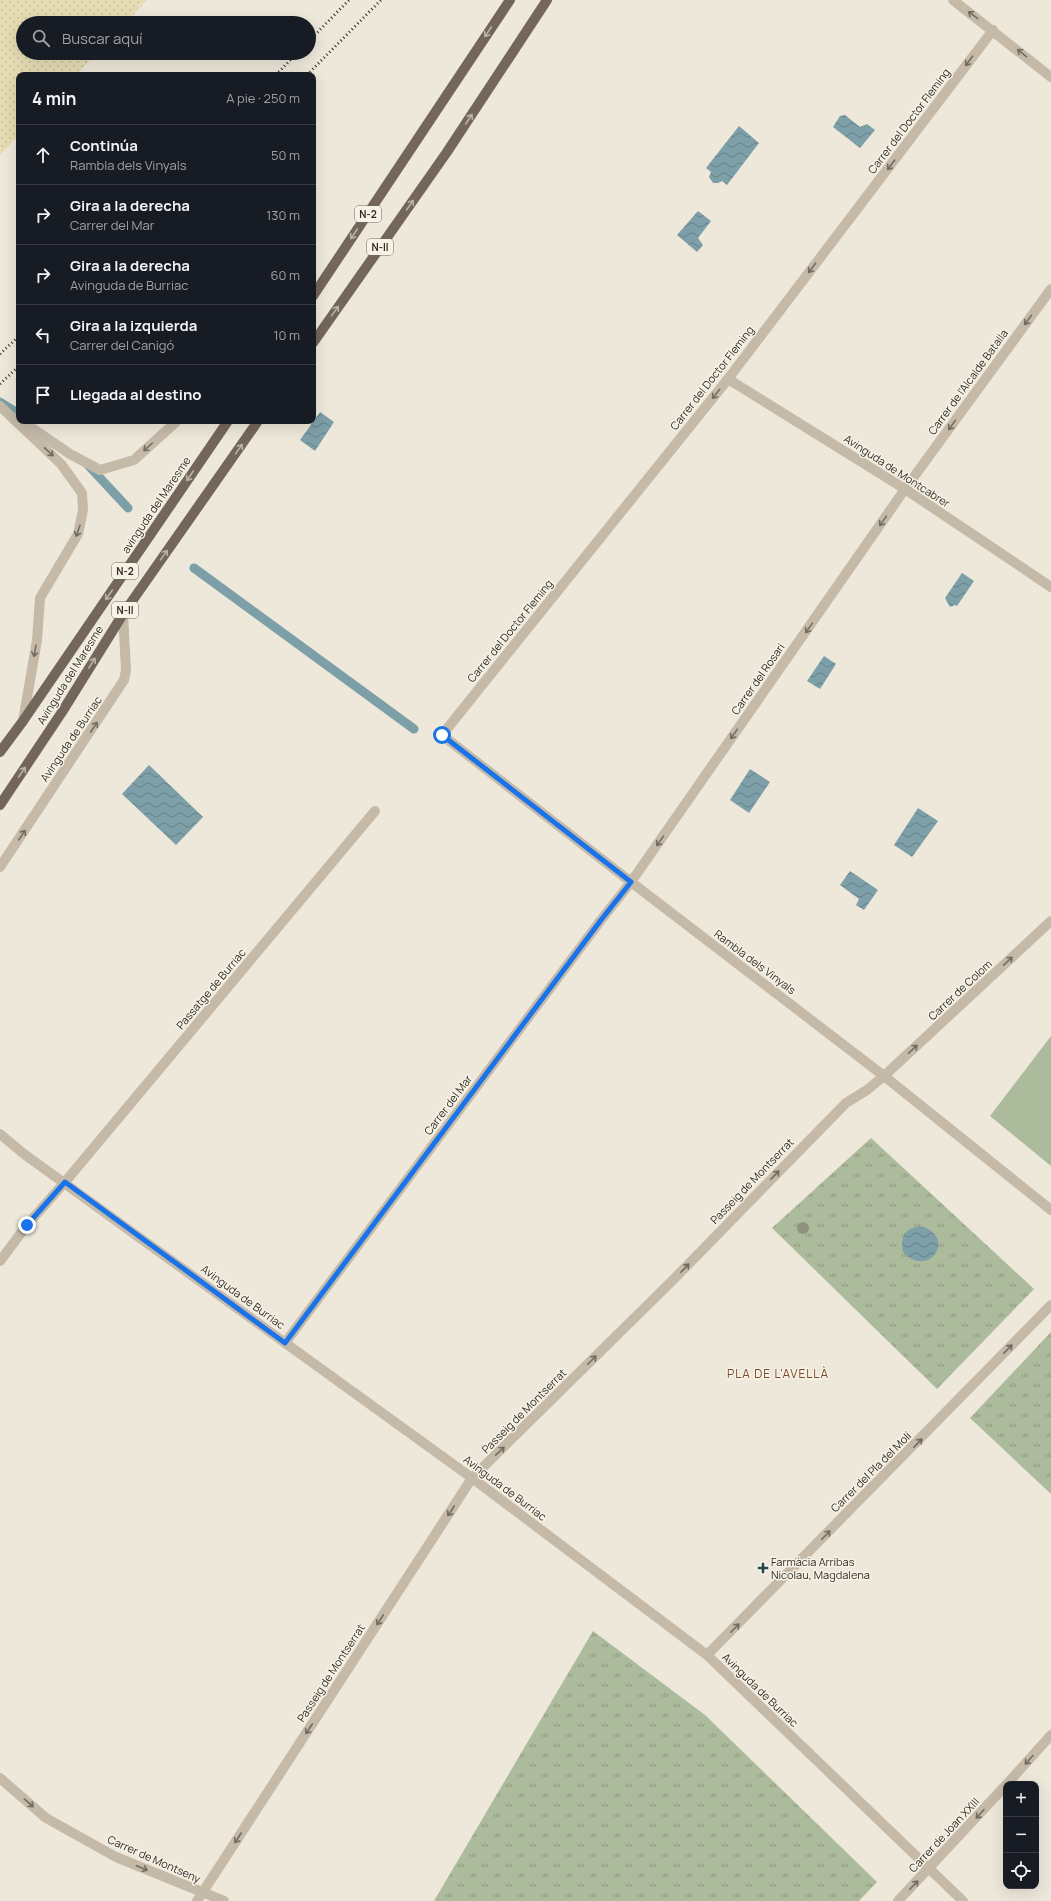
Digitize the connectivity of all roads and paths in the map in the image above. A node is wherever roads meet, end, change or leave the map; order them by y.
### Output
1 (510, 0) edge
2 (547, 0) edge
3 (953, 0) edge
4 (992, 30) junction
5 (1051, 77) edge
6 (1051, 289) edge
7 (316, 291) edge
8 (316, 339) edge
9 (728, 379) junction
10 (0, 406) edge
11 (16, 417) edge
12 (16, 421) edge
13 (19, 424) edge
14 (26, 424) edge
15 (174, 424) edge
16 (226, 424) edge
17 (256, 424) edge
18 (905, 489) junction
19 (1051, 587) edge
20 (123, 614) junction
21 (23, 721) junction
22 (442, 735) joint
23 (0, 752) edge
24 (0, 805) edge
25 (375, 810) dead end
26 (0, 867) edge
27 (631, 882) junction
28 (1051, 921) edge
29 (884, 1076) junction
30 (0, 1134) edge
31 (65, 1182) junction
32 (1051, 1210) edge
33 (0, 1261) edge
34 (1051, 1305) edge
35 (285, 1343) junction
36 (472, 1478) junction
37 (707, 1655) junction
38 (1051, 1735) edge
39 (0, 1778) edge
40 (1009, 1781) edge
41 (1003, 1787) edge
42 (929, 1869) junction
43 (199, 1897) edge
44 (224, 1901) edge
45 (898, 1901) edge
46 (963, 1901) edge

1 -> 7 main road, N-2
8 -> 2 main road, N-II
4 -> 3 street
5 -> 4 street
4 -> 9 street, Carrer del Doctor Fleming
6 -> 18 street, Carrer de l'Alcalde Batalla
9 - 18 street, Avinguda de Montcabrer
9 -> 22 street, Carrer del Doctor Fleming
10 - 11 street
10 -> 12 street
13 -> 21 street
15 -> 14 street
16 -> 21 main road, avinguda del Maresme / N-2
20 -> 17 main road, Avinguda del Maresme / N-II
18 - 19 street, Avinguda de Montcabrer
18 -> 27 street, Carrer del Rosari
24 -> 20 main road, Avinguda del Maresme / N-II
26 -> 20 street, Avinguda de Burriac
21 - 23 main road, Avinguda del Maresme / N-2
22 - 27 street, Rambla dels Vinyals
25 - 31 street, Passatge de Burriac
27 - 29 street, Rambla dels Vinyals
27 - 35 street, Carrer del Mar
29 -> 28 street, Carrer de Colom
29 - 32 street, Rambla dels Vinyals
36 -> 29 street, Passeig de Montserrat
30 - 31 street, Avinguda de Burriac
31 - 33 street, Passatge de Burriac
31 - 35 street, Avinguda de Burriac
37 -> 34 street, Carrer del Pla del Molí
35 - 36 street, Avinguda de Burriac
36 - 37 street, Avinguda de Burriac
36 -> 43 street, Passeig de Montserrat
37 - 42 street, Avinguda de Burriac
38 -> 40 street, Carrer de Joan XXIII
39 -> 43 street, Carrer de Montseny
41 -> 42 street, Carrer de Joan XXIII
45 -> 42 street, Carrer de Joan XXIII
42 - 46 street, Avinguda de Burriac
43 - 44 street, Carrer de Montseny

